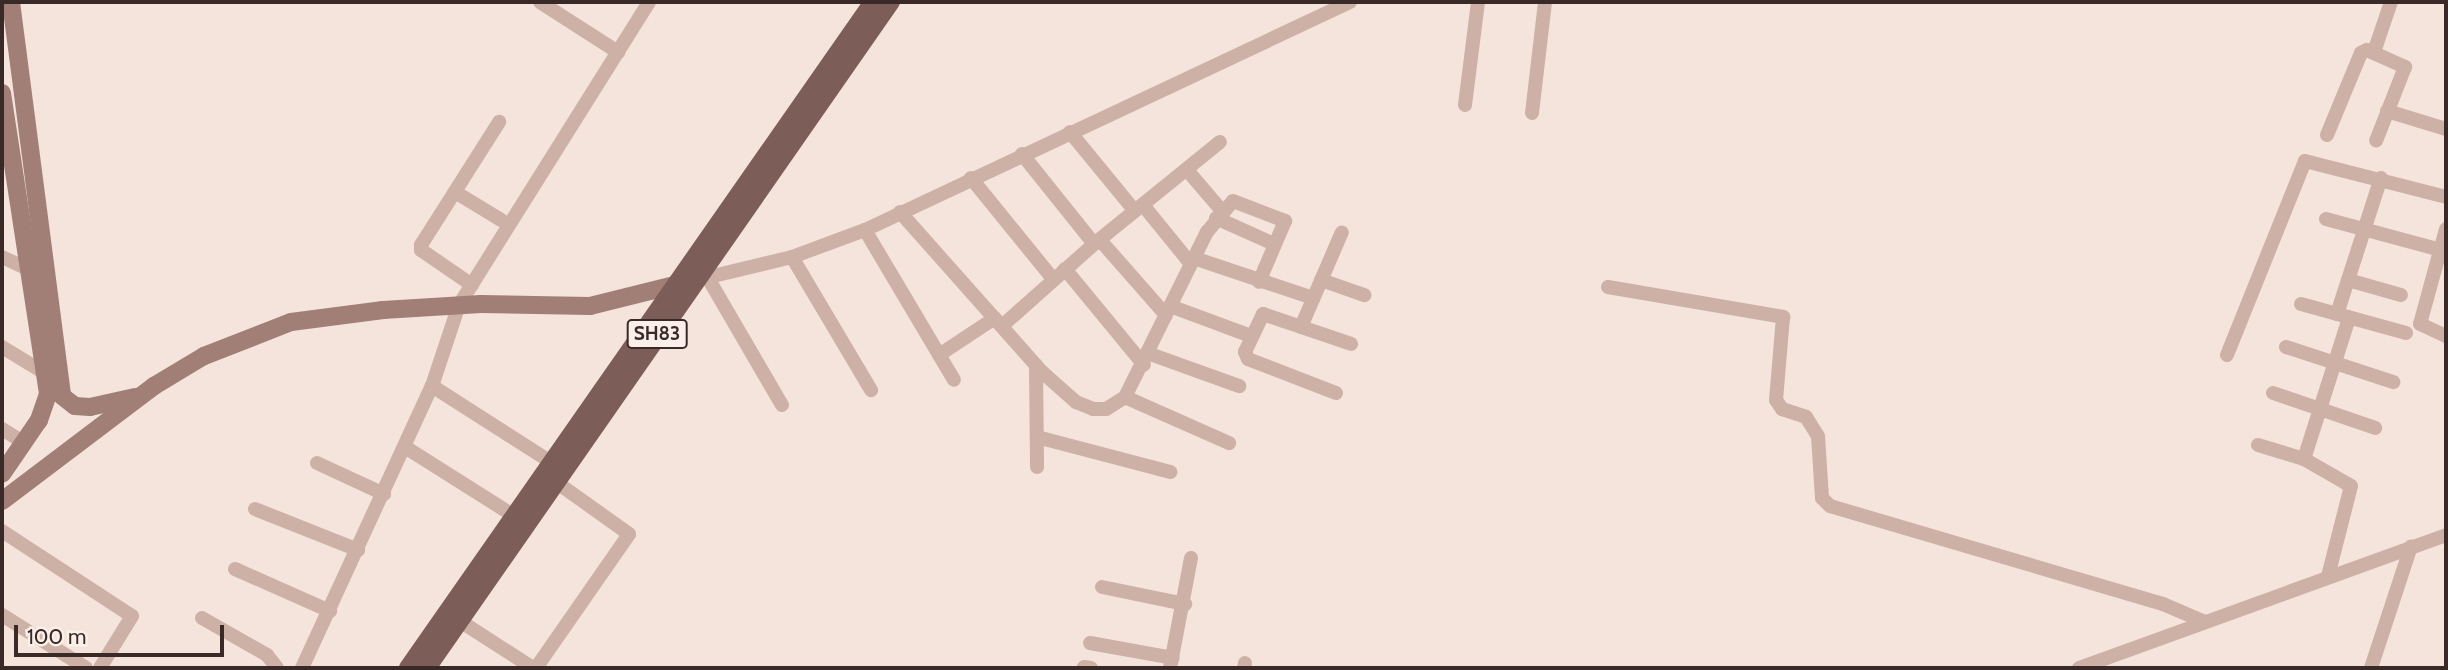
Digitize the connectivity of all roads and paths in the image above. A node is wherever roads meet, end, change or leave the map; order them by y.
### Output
1 (11, 2) edge
2 (540, 2) edge
3 (649, 2) edge
4 (873, 2) edge
5 (891, 2) edge
6 (1350, 2) edge
7 (1478, 2) edge
8 (1545, 2) edge
9 (2391, 2) edge
10 (618, 52) junction
11 (2374, 52) junction
12 (2, 93) edge
13 (1465, 105) dead end
14 (2388, 111) junction
15 (1532, 113) dead end
16 (499, 122) dead end
17 (2446, 129) edge
18 (1070, 132) junction
19 (2327, 135) dead end
20 (2376, 141) dead end
21 (1220, 142) dead end
22 (1022, 154) junction
23 (1186, 170) junction
24 (971, 178) junction
25 (2381, 178) junction
26 (455, 192) junction
27 (2446, 197) edge
28 (1139, 208) junction
29 (900, 212) junction
30 (1219, 214) junction
31 (2326, 219) dead end
32 (501, 220) dead end
33 (2365, 228) junction
34 (865, 230) junction
35 (2446, 231) edge
36 (1342, 232) dead end
37 (1097, 242) junction
38 (1274, 244) junction
39 (2441, 250) junction
40 (2, 257) edge
41 (792, 257) junction
42 (1192, 261) junction
43 (32, 271) junction
44 (1059, 274) junction
45 (700, 279) junction
46 (2348, 280) junction
47 (1321, 281) junction
48 (1259, 282) junction
49 (472, 285) junction
50 (674, 285) junction
51 (1608, 287) dead end
52 (1364, 295) dead end
53 (2401, 295) dead end
54 (1313, 298) junction
55 (2301, 304) dead end
56 (459, 305) junction
57 (1168, 311) junction
58 (2343, 316) junction
59 (999, 322) junction
60 (1301, 327) junction
61 (2406, 333) dead end
62 (1251, 336) junction
63 (2446, 336) edge
64 (1350, 344) dead end
65 (2, 347) edge
66 (2286, 347) dead end
67 (939, 355) junction
68 (2227, 355) dead end
69 (1147, 359) junction
70 (2335, 362) junction
71 (1036, 365) junction
72 (45, 373) junction
73 (954, 380) dead end
74 (2393, 382) dead end
75 (432, 386) junction
76 (1239, 386) dead end
77 (871, 390) dead end
78 (1336, 393) dead end
79 (2273, 393) dead end
80 (143, 395) junction
81 (1125, 397) junction
82 (782, 405) dead end
83 (2321, 409) junction
84 (2375, 428) dead end
85 (2, 429) edge
86 (1037, 437) junction
87 (24, 443) junction
88 (1229, 443) dead end
89 (2258, 444) dead end
90 (405, 447) junction
91 (2304, 460) junction
92 (551, 462) junction
93 (317, 463) dead end
94 (1037, 467) dead end
95 (1171, 472) dead end
96 (2, 474) edge
97 (556, 482) junction
98 (383, 494) junction
99 (2, 501) edge
100 (255, 509) dead end
101 (514, 516) junction
102 (2, 531) edge
103 (2446, 535) edge
104 (2411, 546) junction
105 (358, 550) junction
106 (1191, 558) dead end
107 (235, 569) dead end
108 (2328, 576) junction
109 (1102, 587) dead end
110 (1185, 604) junction
111 (330, 611) junction
112 (2, 615) edge
113 (202, 618) dead end
114 (460, 621) junction
115 (2204, 622) junction
116 (1090, 643) dead end
117 (1171, 663) edge
118 (275, 667) edge
119 (86, 668) edge
120 (100, 668) edge
121 (302, 668) edge
122 (408, 668) edge
123 (426, 668) edge
124 (535, 668) edge
125 (2079, 668) edge
126 (2371, 668) edge

1 - 80 street
2 - 10 street
3 - 10 street
4 - 50 main road, SH83
5 - 45 main road, SH83
6 - 18 street
7 - 13 street
8 - 15 street
9 - 11 street
10 - 49 street
11 - 14 street
11 - 19 street
12 - 43 street
14 - 17 street
14 - 20 street
16 - 26 street
18 - 22 street
18 - 28 street
21 - 23 street
22 - 24 street
22 - 37 street
23 - 28 street
23 - 30 street
24 - 29 street
24 - 44 street
25 - 27 street
25 - 33 street
25 - 68 street
26 - 32 street
26 - 49 street
28 - 37 street
28 - 42 street
29 - 34 street
29 - 59 street
30 - 38 street
30 - 38 street
30 - 42 street
31 - 33 street
33 - 39 street
33 - 46 street
34 - 41 street
34 - 67 street
35 - 39 street
36 - 47 street
37 - 44 street
37 - 57 street
38 - 48 street
39 - 63 street
40 - 43 street
41 - 45 street
41 - 77 street
42 - 48 street
42 - 57 street
43 - 72 street
44 - 59 street
44 - 69 street
45 - 50 street
45 - 82 street
45 - 97 main road, SH83
46 - 53 street
46 - 58 street
47 - 52 street
47 - 54 street
48 - 54 street
49 - 56 street
50 - 56 street
50 - 92 main road, SH83
51 - 115 street
54 - 60 street
55 - 58 street
56 - 75 street
56 - 80 street
57 - 62 street
57 - 69 street
58 - 61 street
58 - 70 street
59 - 67 street
59 - 71 street
60 - 62 street
60 - 64 street
62 - 78 street
65 - 72 street
66 - 70 street
67 - 73 street
69 - 76 street
69 - 81 street
70 - 74 street
70 - 83 street
71 - 81 street
71 - 86 street
72 - 87 street
75 - 90 street
75 - 92 street
79 - 83 street
80 - 99 street
81 - 88 street
83 - 84 street
83 - 91 street
85 - 87 street
86 - 94 street
86 - 95 street
87 - 96 street
89 - 91 street
90 - 98 street
90 - 101 street
91 - 108 street
92 - 101 main road, SH83
93 - 98 street
97 - 114 main road, SH83
97 - 124 street
98 - 105 street
100 - 105 street
101 - 122 main road, SH83
102 - 120 street
103 - 104 street
104 - 108 street
104 - 126 street
105 - 111 street
106 - 110 street
107 - 111 street
108 - 115 street
109 - 110 street
110 - 117 street
111 - 121 street
112 - 119 street
113 - 118 street
114 - 123 main road, SH83
114 - 124 street
115 - 125 street
116 - 117 street

